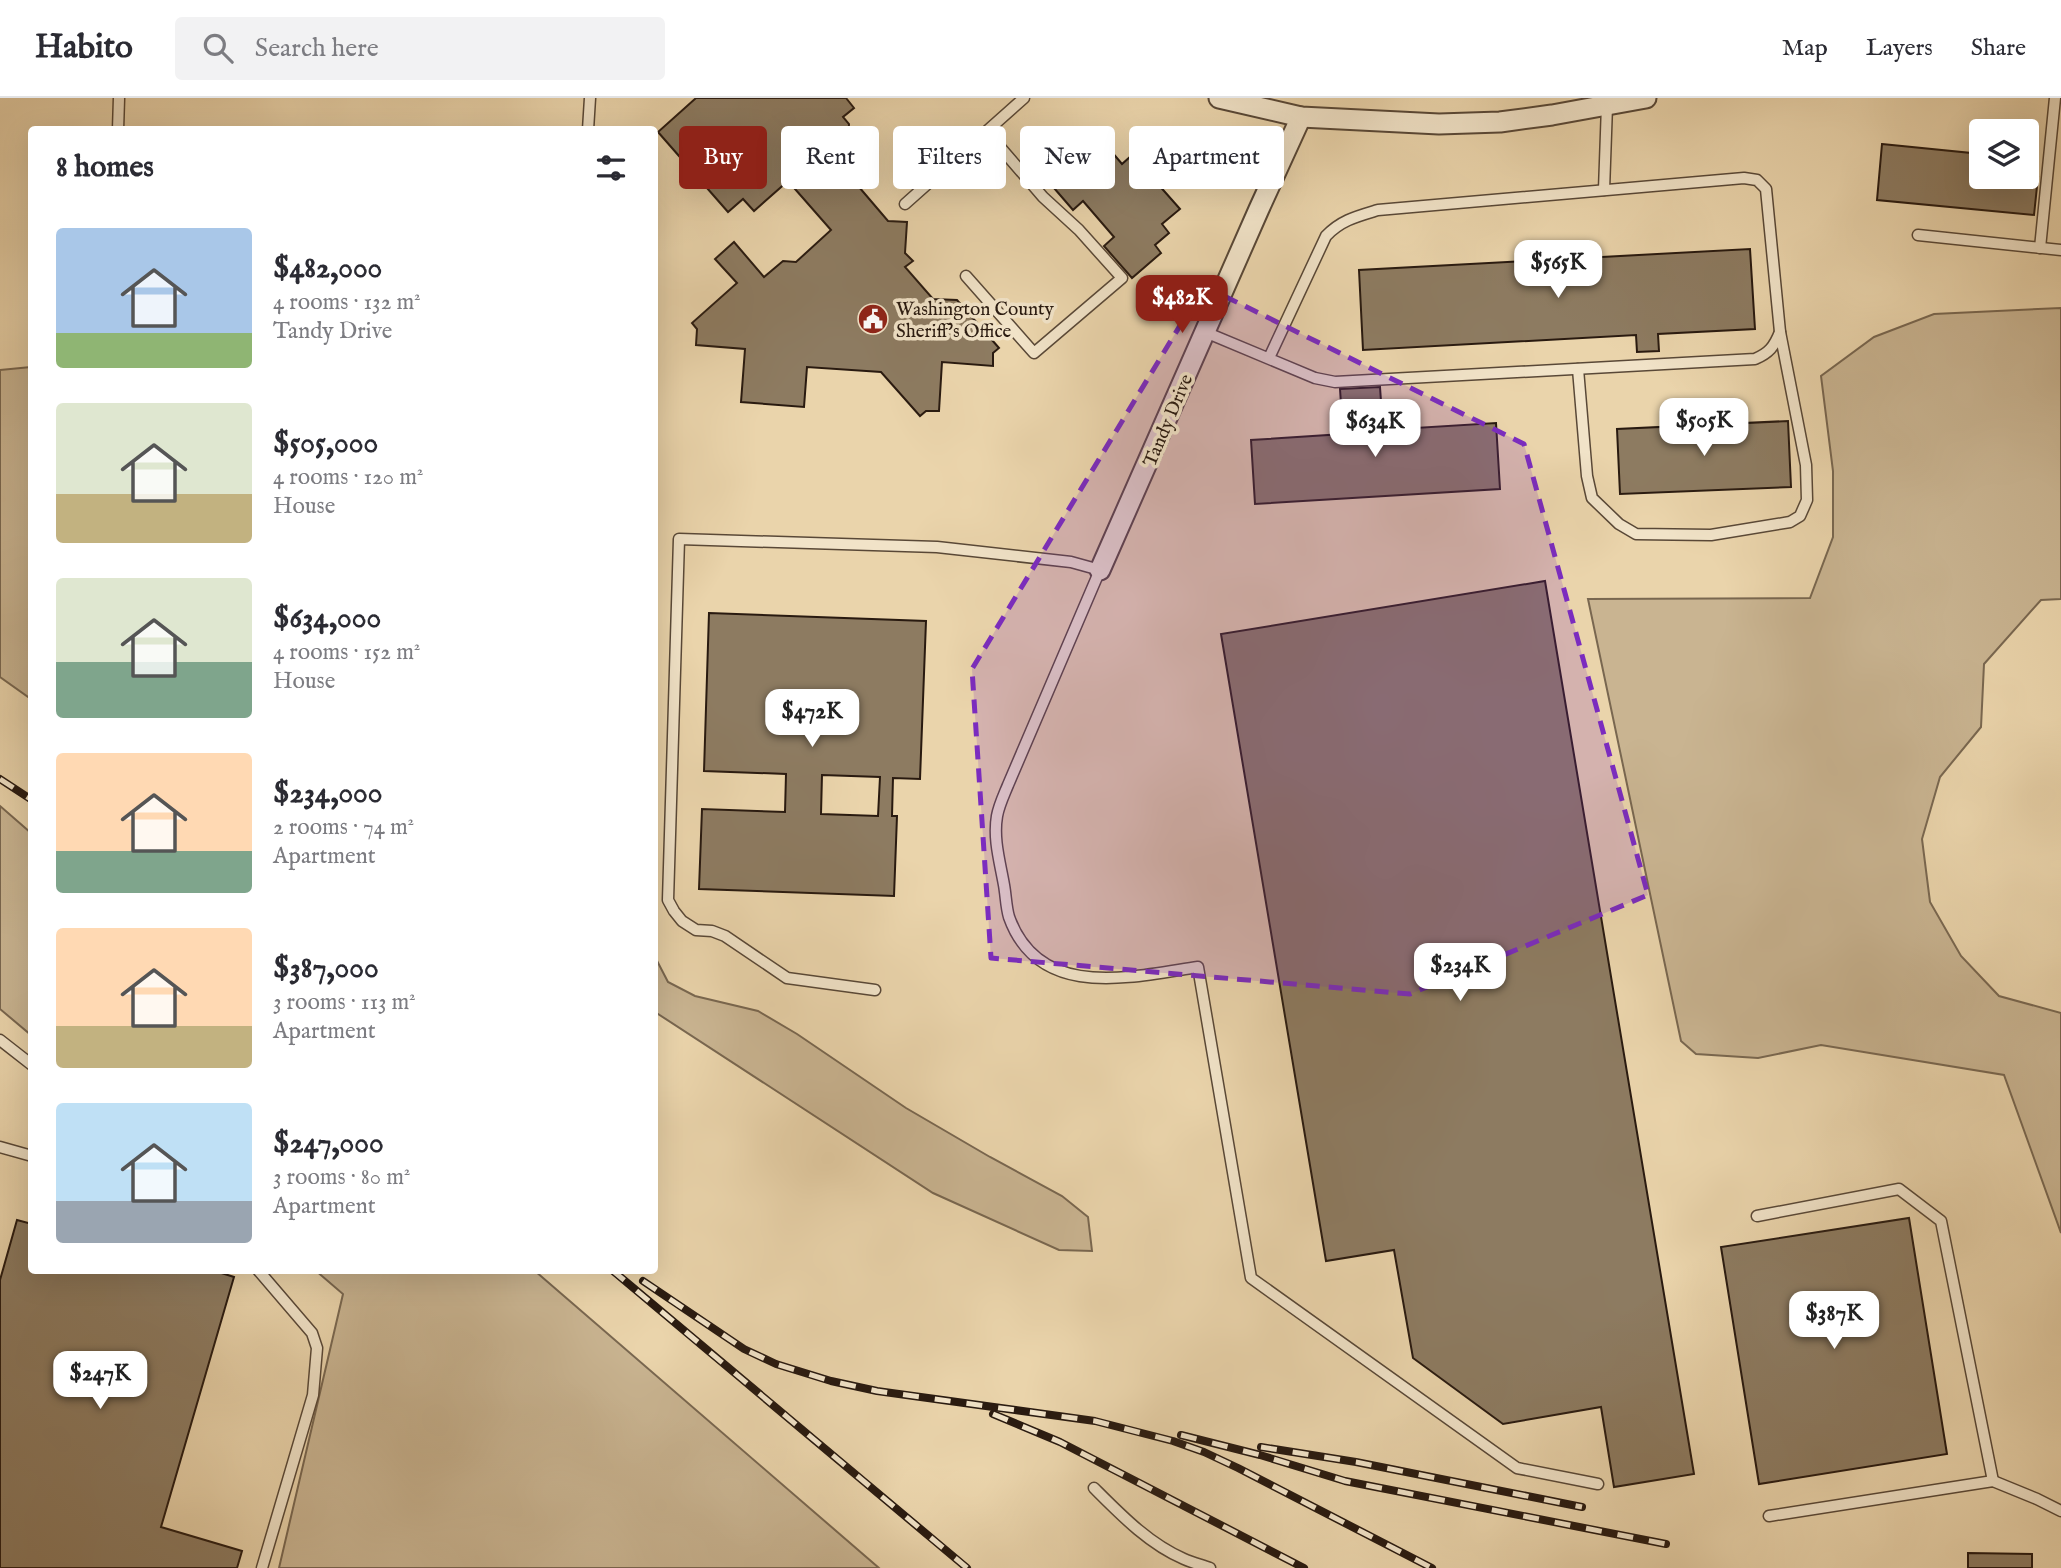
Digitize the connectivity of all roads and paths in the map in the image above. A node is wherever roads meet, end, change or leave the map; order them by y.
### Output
1 (119, 98) edge
2 (590, 98) edge
3 (1024, 98) edge
4 (1219, 98) edge
5 (1646, 98) edge
6 (2056, 98) edge
7 (1607, 105) junction
8 (1301, 117) junction
9 (118, 126) edge
10 (588, 126) edge
11 (994, 126) edge
12 (1006, 154) edge
13 (922, 189) edge
14 (1604, 191) junction
15 (905, 204) dead end
16 (1918, 236) dead end
17 (2040, 248) junction
18 (2061, 250) edge
19 (966, 276) dead end
20 (1205, 332) junction
21 (1780, 332) junction
22 (1269, 358) junction
23 (1578, 369) junction
24 (1100, 570) junction
25 (875, 990) dead end
26 (0, 1040) edge
27 (28, 1062) edge
28 (0, 1147) edge
29 (28, 1155) edge
30 (1757, 1216) dead end
31 (261, 1274) edge
32 (1993, 1482) junction
33 (1598, 1484) dead end
34 (1094, 1488) dead end
35 (2061, 1511) edge
36 (1769, 1516) dead end
37 (262, 1568) edge
38 (1210, 1568) edge

1 - 9 lane
2 - 10 lane
3 - 11 lane
4 - 8 street
5 - 7 street
6 - 17 lane
7 - 8 street
7 - 14 lane
8 - 20 street, Tandy Drive
12 - 19 lane
13 - 15 lane
14 - 21 lane
14 - 22 lane
16 - 17 lane
17 - 18 lane
20 - 22 lane
20 - 24 street, Tandy Drive
21 - 23 lane
21 - 23 lane
22 - 23 lane
24 - 25 lane
24 - 33 lane
26 - 27 lane
28 - 29 lane
30 - 32 lane
31 - 37 lane
32 - 35 lane
32 - 36 lane
34 - 38 lane

